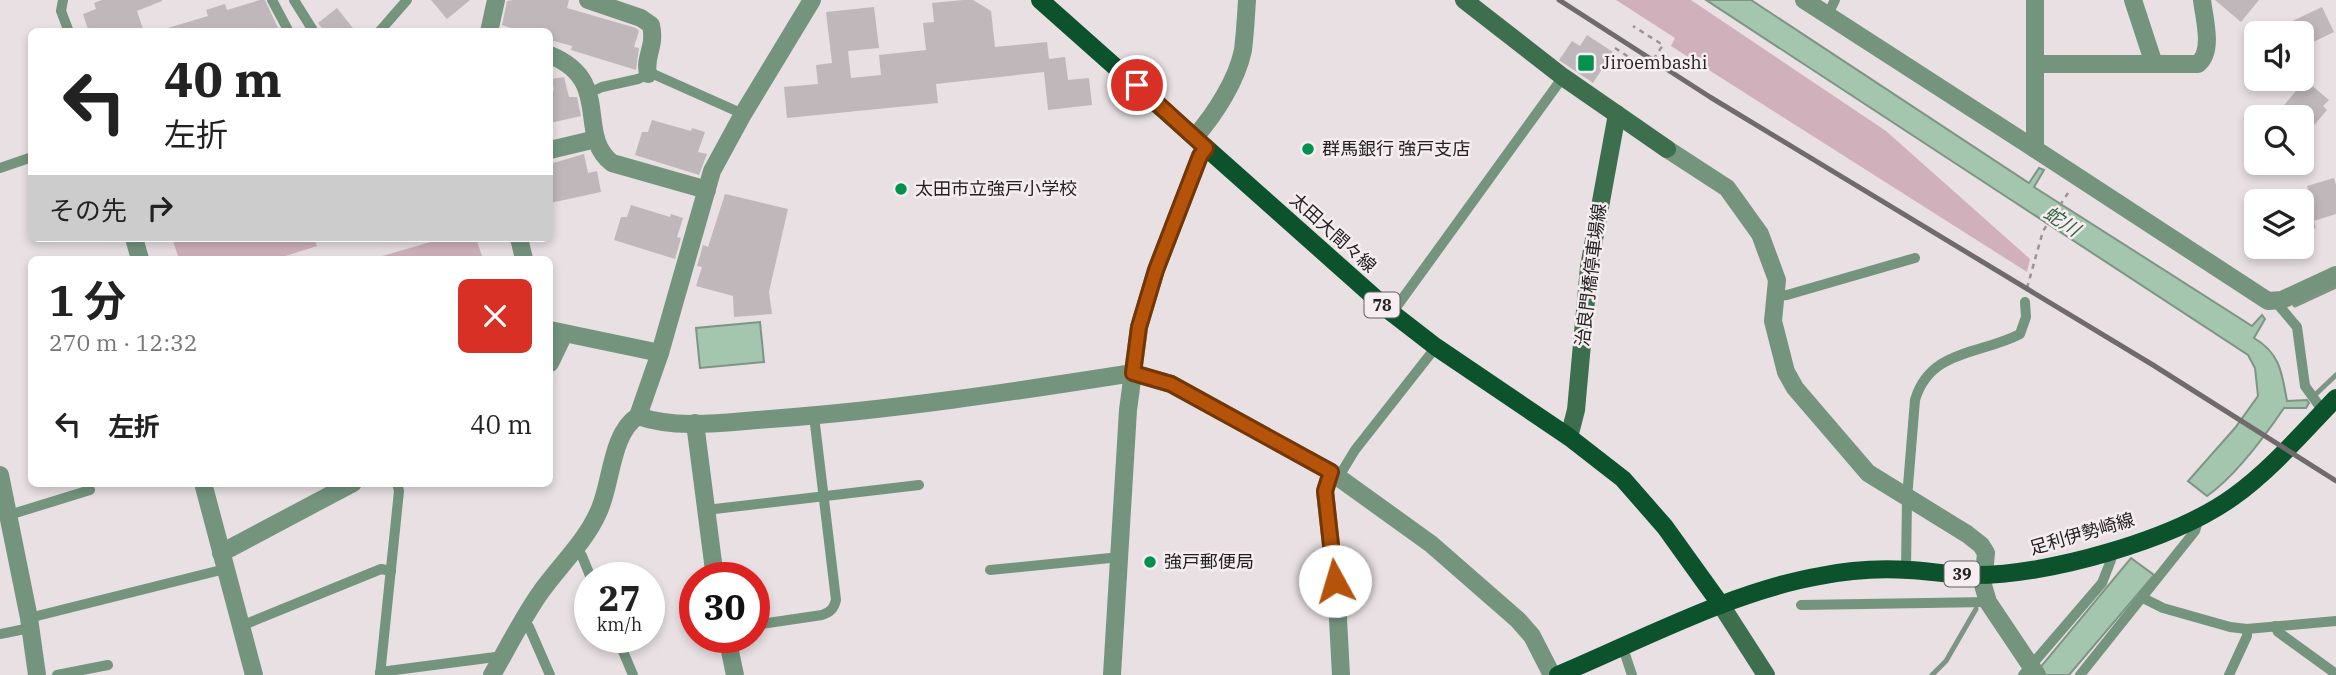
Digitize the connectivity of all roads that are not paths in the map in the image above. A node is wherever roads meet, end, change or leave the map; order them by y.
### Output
1 (62, 0) edge
2 (272, 0) edge
3 (294, 0) edge
4 (407, 0) edge
5 (496, 0) edge
6 (588, 0) edge
7 (812, 0) edge
8 (1040, 0) edge
9 (1247, 0) edge
10 (1464, 0) edge
11 (1804, 0) edge
12 (2035, 0) edge
13 (2133, 0) edge
14 (2202, 0) edge
15 (628, 7) edge
16 (1831, 7) edge
17 (67, 28) edge
18 (287, 28) edge
19 (312, 28) edge
20 (382, 28) edge
21 (490, 28) edge
22 (553, 56) edge
23 (2037, 64) junction
24 (2154, 64) junction
25 (648, 74) junction
26 (1563, 77) junction
27 (589, 93) junction
28 (743, 114) junction
29 (1617, 114) junction
30 (596, 139) junction
31 (1200, 142) junction
32 (553, 149) edge
33 (2035, 149) junction
34 (28, 158) edge
35 (0, 168) edge
36 (707, 190) junction
37 (1915, 258) dead end
38 (2336, 275) edge
39 (1777, 296) junction
40 (2275, 301) junction
41 (2025, 302) road end
42 (1392, 313) junction
43 (557, 332) edge
44 (1436, 347) junction
45 (553, 350) edge
46 (660, 353) junction
47 (1133, 373) junction
48 (2336, 398) edge
49 (2323, 411) junction
50 (638, 416) junction
51 (814, 416) junction
52 (695, 423) junction
53 (1569, 437) junction
54 (0, 475) edge
55 (1335, 475) junction
56 (919, 485) dead end
57 (204, 487) edge
58 (346, 487) edge
59 (398, 487) edge
60 (90, 490) dead end
61 (824, 496) junction
62 (1907, 498) junction
63 (706, 510) junction
64 (9, 515) junction
65 (2199, 518) junction
66 (576, 548) junction
67 (2108, 552) junction
68 (1119, 557) junction
69 (223, 561) junction
70 (584, 562) edge
71 (713, 562) edge
72 (990, 570) dead end
73 (1906, 570) junction
74 (391, 571) junction
75 (1983, 575) junction
76 (2143, 598) junction
77 (1988, 602) junction
78 (1801, 605) dead end
79 (1721, 606) junction
80 (524, 621) junction
81 (2336, 621) edge
82 (30, 623) junction
83 (770, 623) edge
84 (241, 626) junction
85 (2275, 626) junction
86 (2247, 629) junction
87 (0, 634) edge
88 (1623, 648) junction
89 (624, 653) edge
90 (730, 653) edge
91 (503, 656) junction
92 (107, 666) dead end
93 (2031, 671) edge
94 (380, 674) edge
95 (2336, 674) edge
96 (37, 675) edge
97 (57, 675) edge
98 (254, 675) edge
99 (492, 675) edge
100 (550, 675) edge
101 (633, 675) edge
102 (735, 675) edge
103 (1112, 675) edge
104 (1340, 675) edge
105 (1552, 675) edge
106 (1558, 675) edge
107 (1632, 675) edge
108 (1766, 675) edge
109 (2080, 675) edge
110 (2229, 675) edge

1 - 17 lane
2 - 18 lane
3 - 19 lane
4 - 20 lane
5 - 21 street
6 - 15 street
7 - 28 street
8 - 31 main road, 太田大間々線 / 78
9 - 31 street
10 - 26 street
11 - 16 street
12 - 23 street
13 - 24 street
14 - 24 street
15 - 25 street
16 - 33 street
22 - 27 street
23 - 24 street
23 - 33 street
25 - 27 lane
25 - 28 lane
26 - 29 street
26 - 42 lane
27 - 30 street
28 - 36 street
29 - 39 street
29 - 53 street, 治良門橋停車場線
30 - 32 street
30 - 36 street
31 - 42 main road, 太田大間々線 / 78
31 - 47 street
33 - 40 street
34 - 35 lane
36 - 46 street
37 - 39 lane
38 - 40 street
39 - 62 street
40 - 49 lane
41 - 62 lane
42 - 44 main road, 太田大間々線 / 78
43 - 45 street
43 - 46 street
44 - 53 main road, 太田大間々線 / 78
44 - 55 lane
46 - 50 street
47 - 51 street
47 - 55 street
47 - 68 street
48 - 49 main road, 足利伊勢崎線 / 39
49 - 65 main road, 足利伊勢崎線 / 39
50 - 52 street
50 - 66 street
51 - 52 street
51 - 61 lane
52 - 63 street
53 - 79 main road, 太田大間々線 / 78
54 - 64 street
55 - 104 street
55 - 105 street
56 - 61 lane
57 - 69 street
58 - 69 street
59 - 74 lane
60 - 64 lane
61 - 63 lane
61 - 83 lane
62 - 73 lane
62 - 75 street
63 - 71 street
64 - 82 street
65 - 67 main road, 足利伊勢崎線 / 39
65 - 76 lane
66 - 70 lane
66 - 80 street
67 - 75 main road, 足利伊勢崎線 / 39
67 - 93 lane
68 - 72 lane
68 - 103 street
69 - 82 lane
69 - 84 street
73 - 75 main road, 足利伊勢崎線 / 39
73 - 79 main road, 足利伊勢崎線 / 39
74 - 84 lane
74 - 94 lane
75 - 77 street
76 - 86 lane
76 - 109 lane
77 - 78 lane
77 - 93 street
79 - 88 main road, 足利伊勢崎線 / 39
79 - 108 street
80 - 91 street
80 - 100 lane
81 - 85 lane
82 - 87 lane
82 - 96 street
84 - 98 street
85 - 86 lane
85 - 95 lane
86 - 110 lane
88 - 106 main road, 足利伊勢崎線 / 39
88 - 107 lane
89 - 101 lane
90 - 102 street
91 - 94 lane
91 - 99 street
92 - 97 lane

